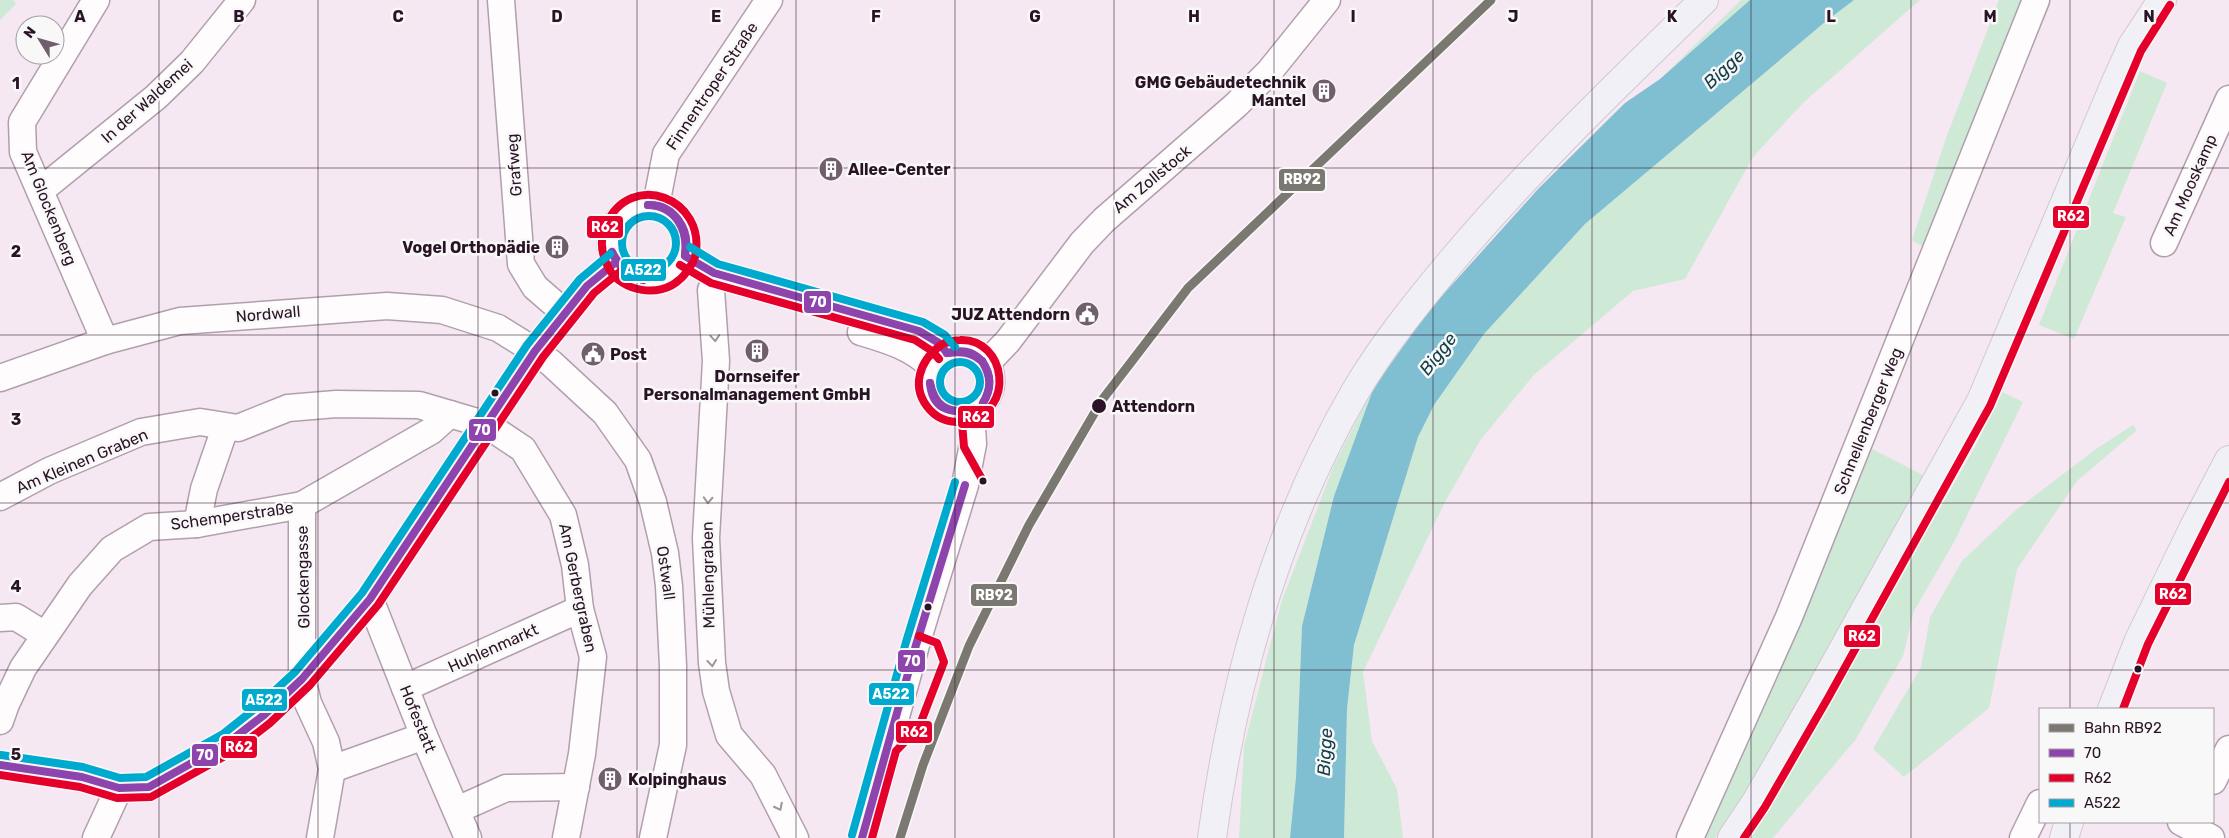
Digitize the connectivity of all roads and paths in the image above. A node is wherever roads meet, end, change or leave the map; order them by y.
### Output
1 (96, 0) edge
2 (242, 0) edge
3 (501, 0) edge
4 (769, 0) edge
5 (1327, 0) edge
6 (1704, 0) edge
7 (2036, 0) edge
8 (2162, 0) edge
9 (2229, 98) edge
10 (40, 191) junction
11 (656, 205) junction
12 (2164, 243) dead end
13 (616, 262) junction
14 (681, 262) junction
15 (711, 290) junction
16 (565, 312) junction
17 (104, 341) junction
18 (534, 352) junction
19 (939, 360) junction
20 (986, 364) junction
21 (0, 378) edge
22 (971, 410) junction
23 (450, 414) junction
24 (488, 425) junction
25 (224, 428) junction
26 (2229, 460) edge
27 (0, 497) edge
28 (302, 505) junction
29 (197, 524) junction
30 (370, 599) junction
31 (580, 609) junction
32 (0, 618) edge
33 (45, 635) junction
34 (302, 679) junction
35 (405, 688) junction
36 (2112, 708) edge
37 (0, 721) edge
38 (424, 736) junction
39 (2229, 750) edge
40 (0, 765) edge
41 (332, 768) junction
42 (2214, 779) edge
43 (576, 787) junction
44 (119, 788) junction
45 (2039, 805) edge
46 (457, 810) junction
47 (2070, 823) edge
48 (793, 835) edge
49 (96, 838) edge
50 (320, 838) edge
51 (468, 838) edge
52 (566, 838) edge
53 (653, 838) edge
54 (862, 838) edge
55 (1212, 838) edge
56 (1690, 838) edge
57 (1732, 838) edge
58 (2023, 838) edge
59 (2064, 838) edge

1 - 10 street, Am Glockenberg
2 - 10 street, In der Waldemei
3 - 16 street, Grafweg
4 - 11 street, Finnentroper Straße
5 - 20 street, Am Zollstock
6 - 55 main road
7 - 56 street, Schnellenberger Weg
8 - 57 main road
9 - 12 street, Am Mooskamp
10 - 17 street, Am Glockenberg
11 - 13 street
11 - 14 street
13 - 14 street
13 - 16 street
14 - 15 street
14 - 19 street
15 - 19 street
15 -> 48 street, Mühlengraben
16 - 18 street
17 - 18 street, Nordwall
17 - 21 street, Nordwall
18 - 24 street
18 - 53 street, Ostwall
19 - 20 street
19 - 22 street
20 - 22 street
22 - 54 street
23 - 24 street, Am Kleinen Graben
23 - 25 street, Am Kleinen Graben
23 - 28 street, Schemperstraße
24 - 30 street
24 - 31 street, Am Gerbergraben
25 - 27 street, Am Kleinen Graben
25 - 29 street
26 - 36 main road
28 - 29 street, Schemperstraße
28 - 34 street, Glockengasse
29 - 33 street, Schemperstraße
30 - 34 street
30 - 35 street, Hofestatt
31 - 35 street, Huhlenmarkt
31 - 43 street, Am Gerbergraben
32 - 33 street
33 - 37 street, Schemperstraße
34 - 41 street, Glockengasse
34 - 44 street
35 - 38 street, Hofestatt
38 - 41 street
38 - 46 street, Hofestatt
39 - 42 street
40 - 44 street
41 - 50 street
43 - 46 street
43 - 52 street, Am Gerbergraben
44 - 49 street
45 - 58 street
46 - 51 street, Hofestatt
47 - 59 main road

